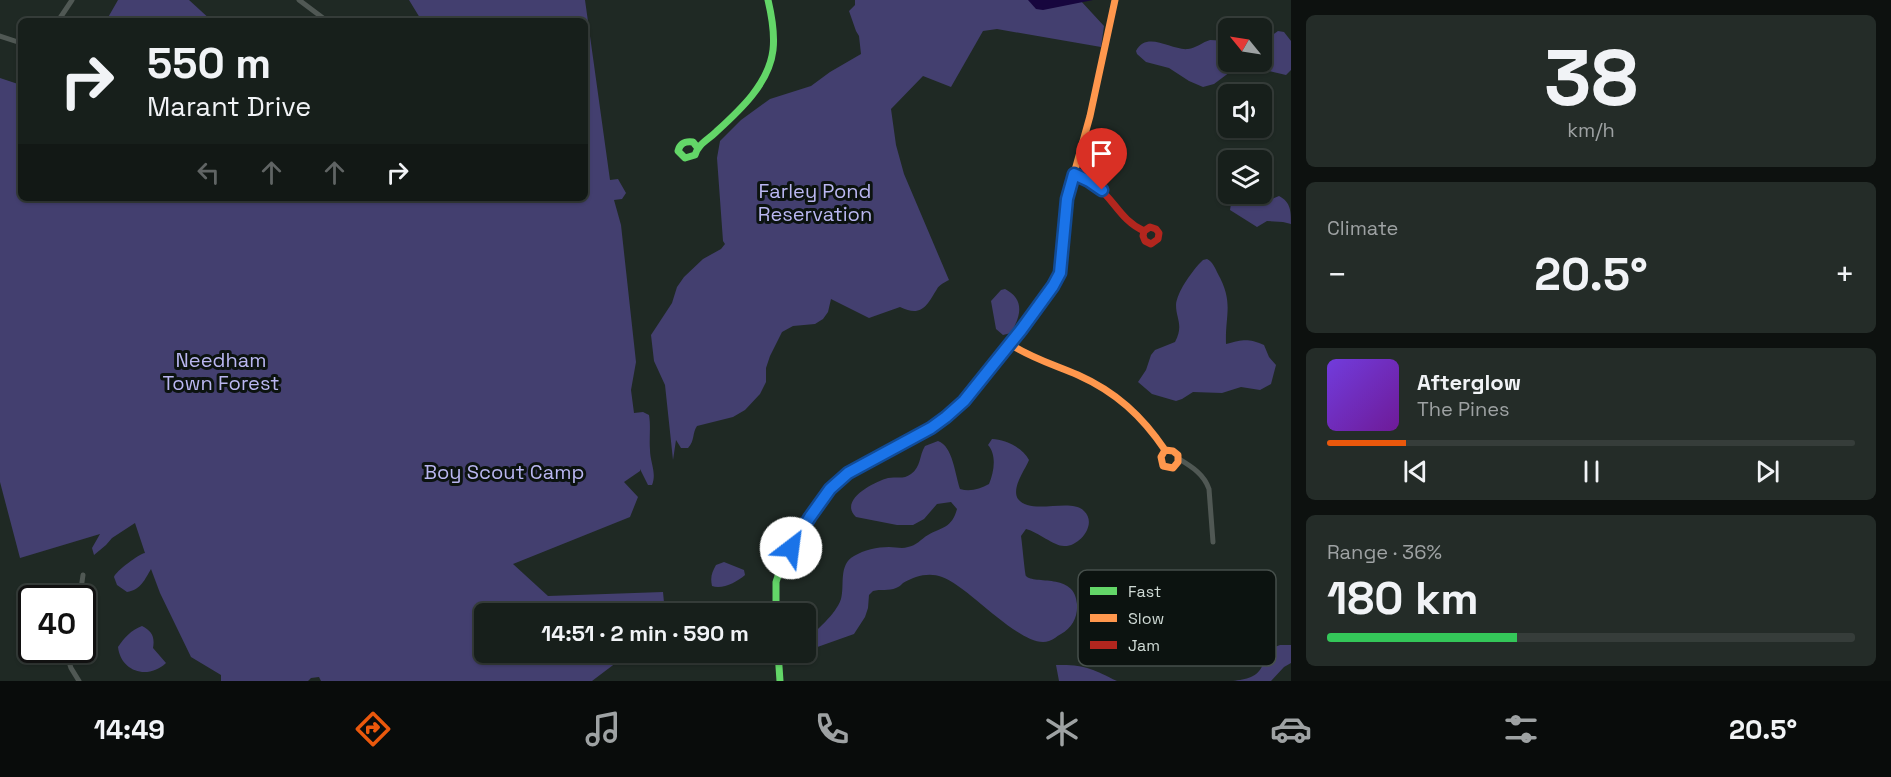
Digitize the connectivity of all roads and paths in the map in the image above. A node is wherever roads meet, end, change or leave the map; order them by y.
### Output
1 (72, 0) edge
2 (299, 0) edge
3 (768, 0) edge
4 (1115, 0) edge
5 (60, 18) edge
6 (323, 18) edge
7 (0, 36) edge
8 (18, 42) edge
9 (697, 147) dead end
10 (1074, 174) junction
11 (1143, 231) dead end
12 (1010, 344) junction
13 (1165, 450) junction
14 (1179, 459) junction
15 (1213, 542) dead end
16 (83, 575) dead end
17 (82, 585) edge
18 (776, 603) edge
19 (69, 663) edge
20 (779, 663) edge
21 (79, 681) edge
22 (780, 681) edge

1 - 5 street
2 - 6 street
3 - 9 street
4 - 10 street
7 - 8 street
10 - 11 street
10 - 12 street
12 - 13 street
12 - 18 street
13 - 14 street
13 - 14 street
14 - 15 street
16 - 17 street
19 - 21 street
20 - 22 street

